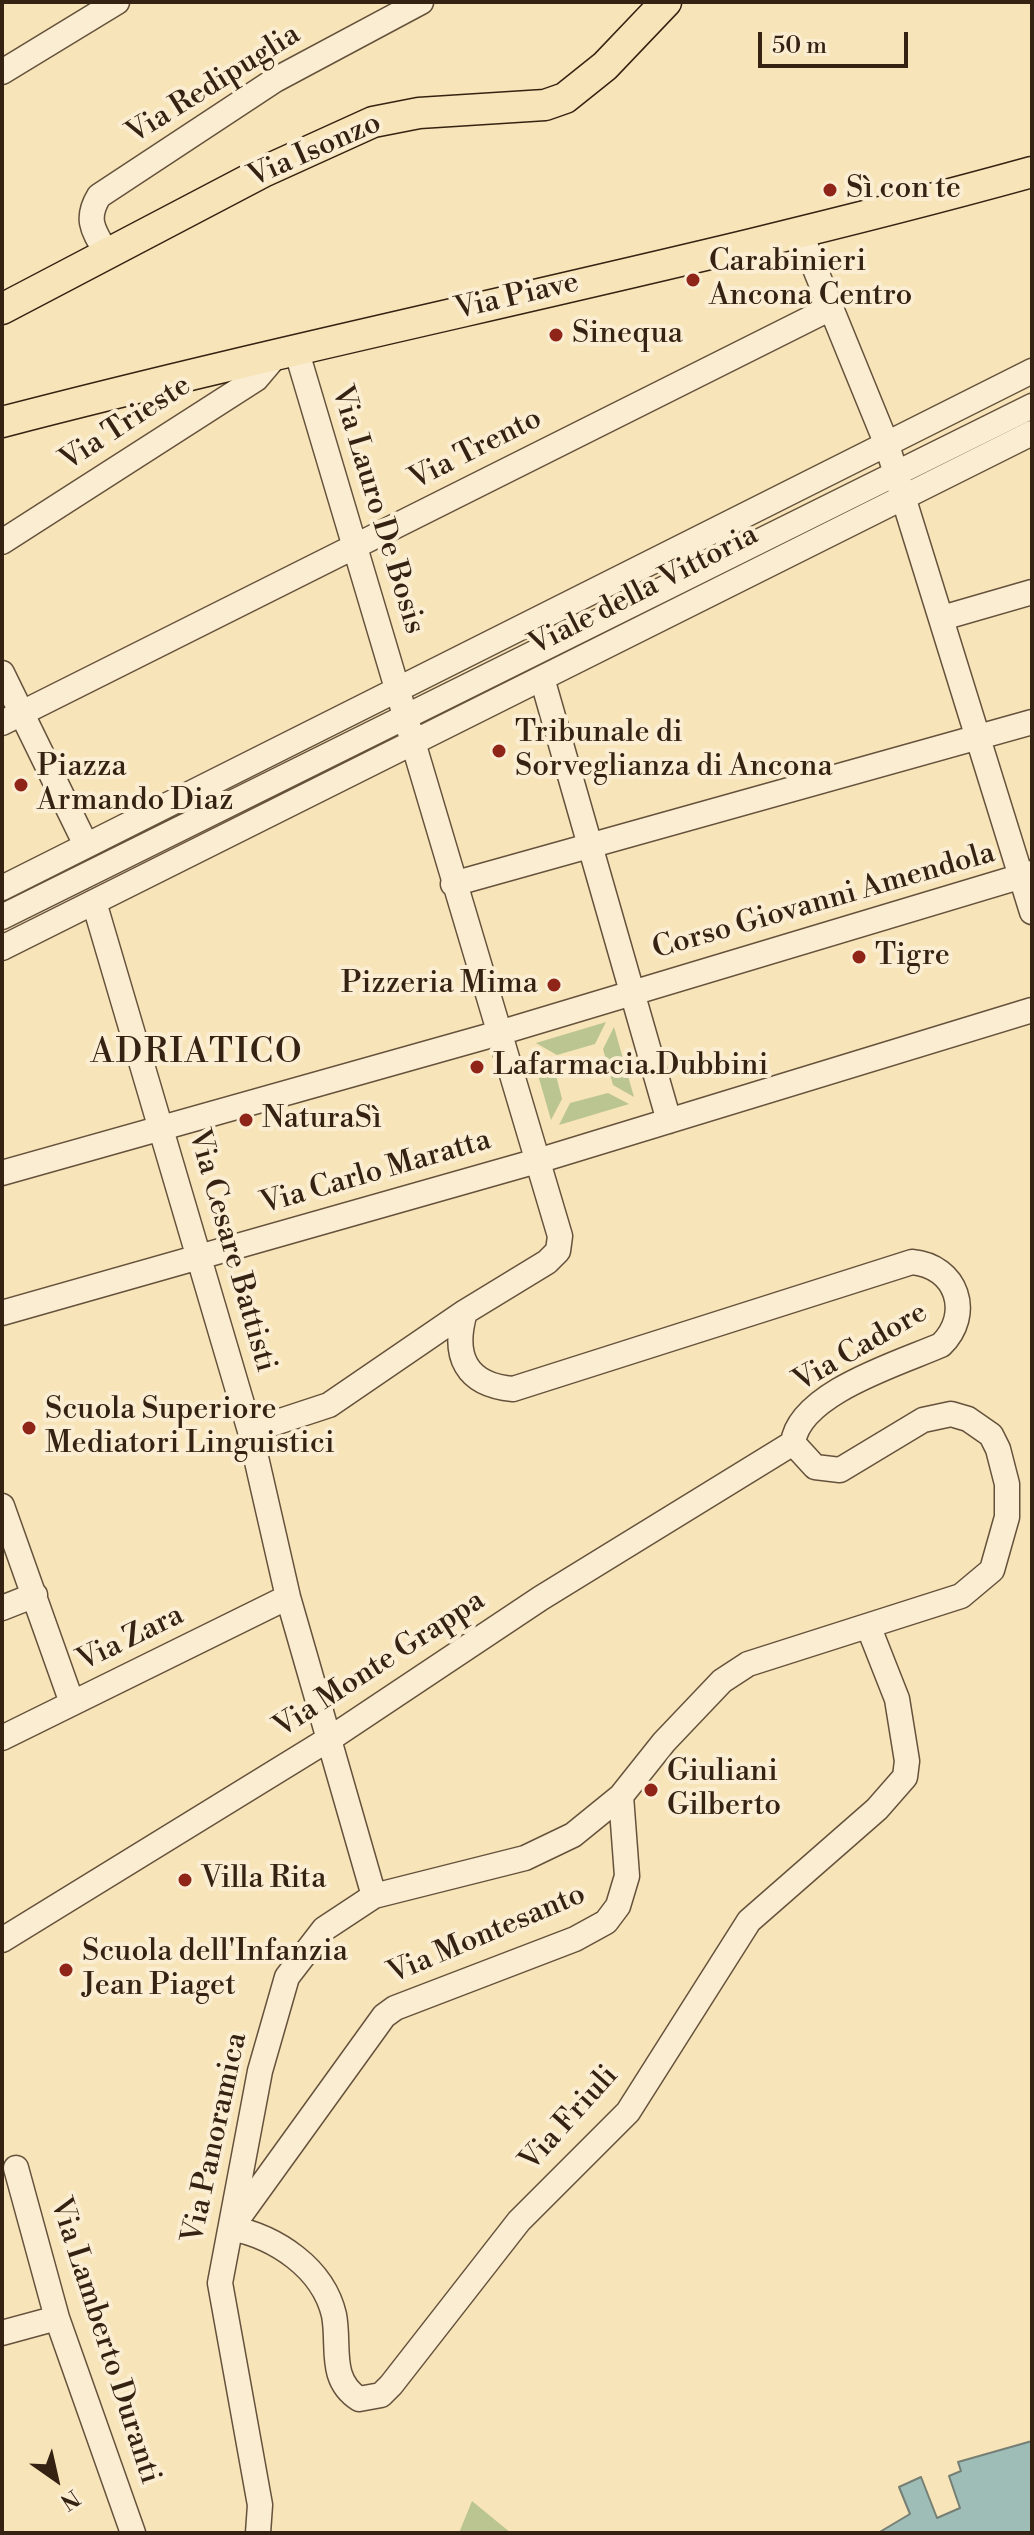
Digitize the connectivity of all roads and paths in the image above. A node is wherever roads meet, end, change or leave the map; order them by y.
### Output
1 (117, 2) edge
2 (421, 2) edge
3 (666, 2) edge
4 (2, 72) edge
5 (1032, 172) edge
6 (800, 232) junction
7 (106, 252) junction
8 (831, 308) junction
9 (2, 309) edge
10 (287, 351) junction
11 (1032, 371) edge
12 (1032, 406) edge
13 (2, 422) edge
14 (1032, 433) edge
15 (887, 445) junction
16 (896, 473) junction
17 (903, 497) junction
18 (2, 542) edge
19 (355, 546) junction
20 (1032, 592) edge
21 (942, 618) junction
22 (2, 673) edge
23 (542, 678) junction
24 (398, 688) junction
25 (406, 717) junction
26 (12, 718) edge
27 (1032, 722) edge
28 (979, 737) junction
29 (413, 742) junction
30 (592, 844) junction
31 (86, 845) junction
32 (1026, 875) edge
33 (453, 884) junction
34 (2, 888) edge
35 (94, 902) junction
36 (1032, 912) edge
37 (2, 917) edge
38 (2, 948) edge
39 (634, 991) junction
40 (1032, 1010) edge
41 (499, 1033) junction
42 (669, 1121) junction
43 (162, 1127) junction
44 (537, 1161) junction
45 (2, 1173) edge
46 (198, 1256) junction
47 (465, 1312) junction
48 (2, 1313) edge
49 (250, 1431) junction
50 (793, 1443) junction
51 (2, 1506) edge
52 (35, 1595) junction
53 (288, 1597) junction
54 (2, 1608) edge
55 (869, 1628) junction
56 (72, 1703) junction
57 (2, 1738) edge
58 (329, 1739) junction
59 (621, 1796) junction
60 (374, 1896) junction
61 (2, 1940) edge
62 (16, 2168) dead end
63 (231, 2228) junction
64 (57, 2318) junction
65 (2, 2333) edge
66 (133, 2533) edge
67 (258, 2533) edge

1 - 4 street
2 - 7 street, Via Redipuglia
3 - 7 main road, Via Isonzo
5 - 6 main road, Via Piave
6 - 8 street
6 - 10 main road, Via Piave
7 - 9 main road, Via Isonzo
8 - 15 street
8 - 19 street, Via Trento
10 - 13 main road, Via Piave
10 - 18 street, Via Trieste
10 - 19 street, Via Lauro De Bosis
11 - 15 street, Viale della Vittoria
12 - 16 street, Viale della Vittoria
14 - 17 street, Viale della Vittoria
15 - 16 street
15 - 24 street, Viale della Vittoria
16 - 17 street
16 - 25 street, Viale della Vittoria
17 - 21 street
17 - 23 street, Viale della Vittoria
19 - 24 street, Via Lauro De Bosis
19 - 26 street, Via Trento
20 - 21 street
21 - 28 street
22 - 26 street
23 - 29 street, Viale della Vittoria
23 - 30 street
24 - 25 street
24 - 31 street, Viale della Vittoria
25 - 29 street
25 - 37 street, Viale della Vittoria
26 - 31 street
27 - 28 street
28 - 30 street
28 - 32 street
29 - 33 street
29 - 35 street, Viale della Vittoria
30 - 33 street
30 - 39 street
31 - 34 street, Viale della Vittoria
32 - 36 street
32 - 39 street, Corso Giovanni Amendola
33 - 41 street
35 - 38 street, Viale della Vittoria
35 - 43 street, Via Cesare Battisti
39 - 41 street, Corso Giovanni Amendola
39 - 42 street
40 - 42 street
41 - 43 street
41 - 44 street
42 - 44 street, Via Carlo Maratta
43 - 45 street
43 - 46 street, Via Cesare Battisti
44 - 46 street, Via Carlo Maratta
44 - 47 street
46 - 48 street, Via Carlo Maratta
46 - 49 street, Via Cesare Battisti
47 - 49 street
47 - 50 street, Via Cadore
49 - 53 street, Via Cesare Battisti
50 - 55 street, Via Cadore
50 - 58 street, Via Monte Grappa
51 - 52 street
52 - 54 street
52 - 56 street
53 - 56 street, Via Zara
53 - 58 street, Via Cesare Battisti
55 - 59 street, Via Panoramica
55 - 63 street, Via Friuli
56 - 57 street, Via Zara
58 - 60 street, Via Cesare Battisti
58 - 61 street, Via Monte Grappa
59 - 60 street, Via Panoramica
59 - 63 street, Via Montesanto
60 - 63 street, Via Panoramica
62 - 64 street, Via Lamberto Duranti
63 - 67 street, Via Panoramica
64 - 65 street
64 - 66 street, Via Lamberto Duranti

